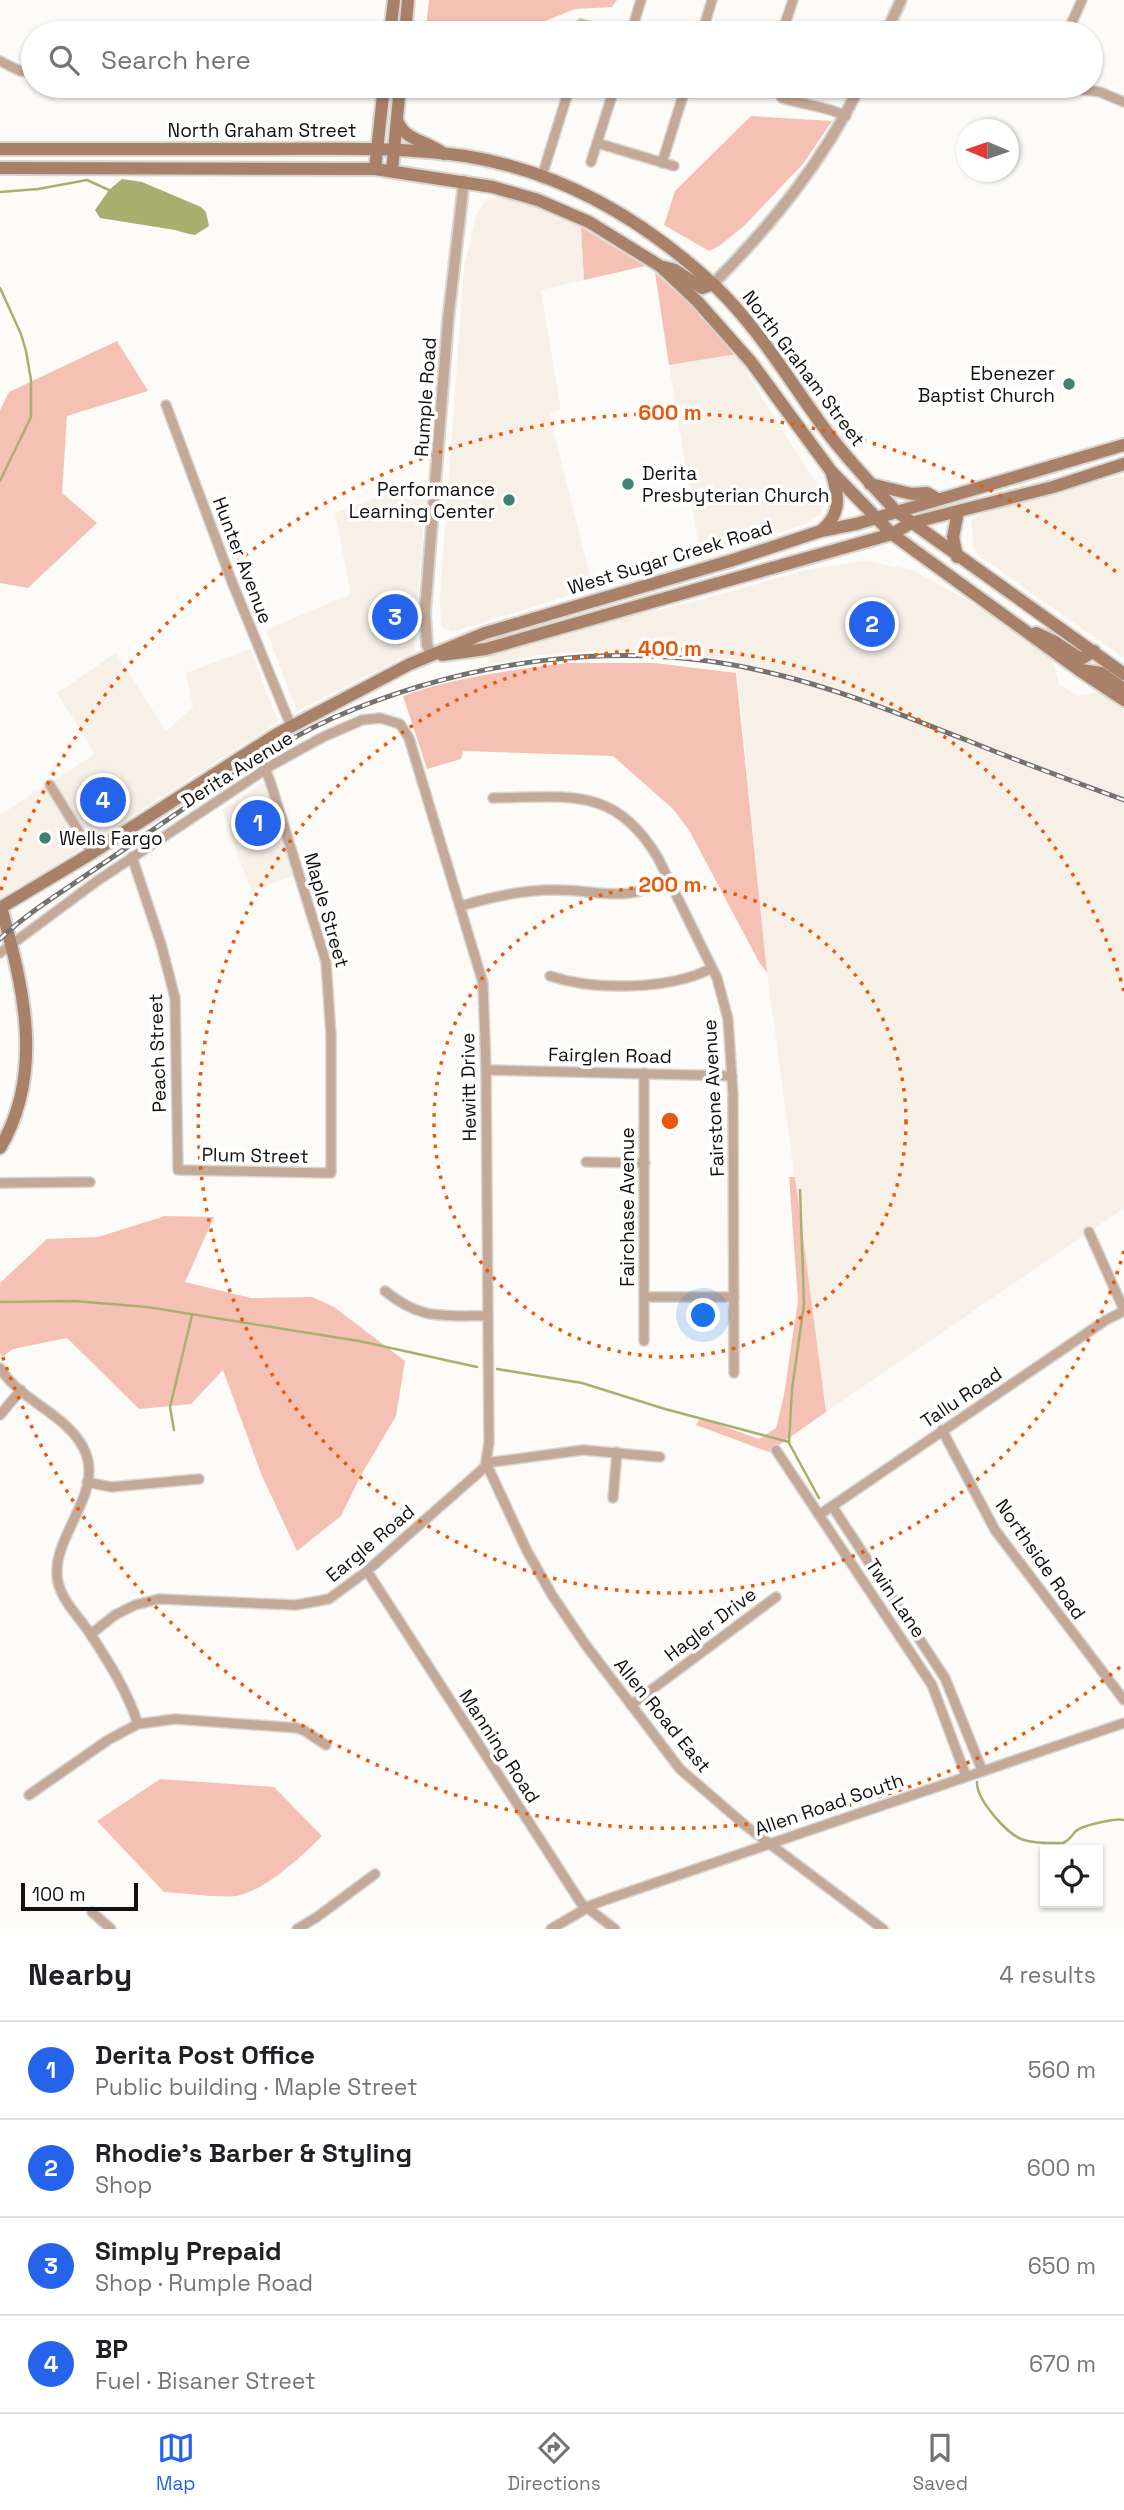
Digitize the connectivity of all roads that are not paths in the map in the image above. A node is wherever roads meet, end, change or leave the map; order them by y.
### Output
1 (394, 0) edge
2 (408, 0) edge
3 (641, 0) edge
4 (712, 0) edge
5 (793, 0) edge
6 (901, 0) edge
7 (1082, 0) edge
8 (391, 21) edge
9 (406, 21) edge
10 (635, 21) edge
11 (706, 21) edge
12 (786, 21) edge
13 (891, 21) edge
14 (1072, 21) edge
15 (0, 61) edge
16 (21, 71) edge
17 (1103, 93) edge
18 (383, 98) edge
19 (399, 98) edge
20 (566, 98) edge
21 (611, 98) edge
22 (682, 98) edge
23 (782, 98) edge
24 (854, 98) edge
25 (1124, 102) edge
26 (846, 116) junction
27 (397, 120) junction
28 (597, 143) junction
29 (0, 149) edge
30 (377, 150) junction
31 (394, 151) junction
32 (444, 154) junction
33 (591, 162) dead end
34 (662, 163) junction
35 (674, 166) dead end
36 (0, 168) edge
37 (374, 169) junction
38 (392, 171) junction
39 (542, 176) junction
40 (464, 181) junction
41 (660, 267) junction
42 (713, 284) junction
43 (166, 405) dead end
44 (1124, 445) edge
45 (1124, 464) edge
46 (831, 471) junction
47 (869, 484) junction
48 (937, 499) junction
49 (896, 511) junction
50 (958, 512) junction
51 (876, 518) junction
52 (911, 523) junction
53 (821, 531) junction
54 (892, 534) junction
55 (957, 556) junction
56 (634, 589) junction
57 (590, 619) junction
58 (1017, 624) junction
59 (1094, 651) junction
60 (432, 656) junction
61 (1079, 670) junction
62 (1124, 674) edge
63 (1124, 689) edge
64 (1124, 700) edge
65 (400, 724) joint
66 (291, 726) junction
67 (256, 747) junction
68 (266, 769) junction
69 (50, 785) dead end
70 (493, 798) dead end
71 (92, 853) junction
72 (132, 857) junction
73 (669, 879) junction
74 (461, 906) junction
75 (1, 907) edge
76 (11, 943) junction
77 (0, 953) edge
78 (712, 968) junction
79 (550, 976) dead end
80 (486, 1070) junction
81 (644, 1073) junction
82 (732, 1076) junction
83 (0, 1148) edge
84 (586, 1162) dead end
85 (645, 1163) junction
86 (178, 1170) joint
87 (331, 1173) joint
88 (90, 1182) dead end
89 (0, 1183) edge
90 (1089, 1232) dead end
91 (385, 1291) dead end
92 (645, 1297) junction
93 (734, 1297) junction
94 (1124, 1310) edge
95 (487, 1316) junction
96 (643, 1341) dead end
97 (0, 1368) edge
98 (734, 1373) dead end
99 (21, 1390) junction
100 (0, 1415) edge
101 (942, 1430) junction
102 (776, 1450) dead end
103 (617, 1452) junction
104 (660, 1457) dead end
105 (486, 1463) junction
106 (199, 1479) dead end
107 (88, 1482) junction
108 (613, 1498) dead end
109 (832, 1506) junction
110 (819, 1515) junction
111 (367, 1571) junction
112 (776, 1597) dead end
113 (91, 1634) junction
114 (1124, 1700) edge
115 (631, 1705) junction
116 (1124, 1723) edge
117 (138, 1724) junction
118 (326, 1745) dead end
119 (982, 1770) junction
120 (966, 1776) junction
121 (29, 1795) dead end
122 (769, 1842) junction
123 (375, 1874) dead end
124 (587, 1908) junction
125 (92, 1912) dead end
126 (111, 1929) edge
127 (297, 1929) edge
128 (551, 1929) edge
129 (615, 1929) edge
130 (883, 1929) edge

1 - 8 main road
2 - 9 main road
3 - 10 street
4 - 11 street
5 - 12 street
6 - 13 street
7 - 14 street
15 - 16 street
17 - 25 street
18 - 30 main road
19 - 27 main road
20 - 39 street
21 - 28 street
22 - 34 street
23 - 26 street
24 - 26 street
26 - 42 street
27 - 31 main road
27 - 32 main road
28 - 33 street
28 - 34 street
29 - 30 main road, North Graham Street
30 - 31 main road, North Graham Street
30 - 37 main road
31 - 32 main road, North Graham Street
31 - 38 main road
32 - 39 main road, North Graham Street
34 - 35 street
36 - 37 main road, North Graham Street
37 - 38 main road, North Graham Street
38 - 40 main road, North Graham Street
39 - 42 main road, North Graham Street
40 - 41 main road, North Graham Street
40 - 60 street, Rumple Road
41 - 42 main road
41 - 46 main road, North Graham Street
42 - 47 main road, North Graham Street
43 - 66 street, Hunter Avenue
44 - 48 main road, West Sugar Creek Road
45 - 50 main road, West Sugar Creek Road
46 - 51 main road, North Graham Street
46 - 53 main road
47 - 48 main road
47 - 49 main road, North Graham Street
48 - 49 main road, West Sugar Creek Road
49 - 51 main road, West Sugar Creek Road
49 - 52 main road, North Graham Street
50 - 52 main road, West Sugar Creek Road
50 - 55 main road
51 - 53 main road, West Sugar Creek Road
51 - 54 main road, North Graham Street
52 - 54 main road, West Sugar Creek Road
52 - 55 main road, North Graham Street
53 - 56 main road, West Sugar Creek Road
54 - 57 main road, West Sugar Creek Road
54 - 58 main road, North Graham Street
55 - 59 main road, North Graham Street
56 - 57 main road
56 - 60 main road, West Sugar Creek Road
57 - 60 main road, West Sugar Creek Road
58 - 59 main road
58 - 61 main road, North Graham Street
59 - 62 main road, North Graham Street
60 - 66 main road, West Sugar Creek Road
61 - 63 main road
61 - 64 main road, North Graham Street
65 - 68 street, Derita Avenue
65 - 74 street, Hewitt Drive
66 - 67 main road, West Sugar Creek Road
67 - 68 street, Maple Street
67 - 71 main road, West Sugar Creek Road
68 - 72 street, Derita Avenue
68 - 87 street, Maple Street
69 - 71 street
70 - 73 street, Fairstone Avenue
71 - 75 main road, West Sugar Creek Road
72 - 76 street, Derita Avenue
72 - 86 street, Peach Street
73 - 74 street
73 - 78 street, Fairstone Avenue
74 - 80 street, Hewitt Drive
75 - 76 main road
76 - 77 street, Derita Avenue
76 - 83 main road
78 - 79 street
78 - 82 street, Fairstone Avenue
80 - 81 street, Fairglen Road
80 - 95 street, Hewitt Drive
81 - 82 street, Fairglen Road
81 - 85 street, Fairchase Avenue
82 - 93 street, Fairstone Avenue
84 - 85 street
85 - 92 street, Fairchase Avenue
86 - 87 street, Plum Street
88 - 89 street
90 - 94 street
91 - 95 street
92 - 93 street
92 - 96 street, Fairchase Avenue
93 - 98 street, Fairstone Avenue
94 - 101 street, Tallu Road
95 - 105 street, Hewitt Drive
97 - 99 street
99 - 100 street
99 - 107 street
101 - 109 street, Tallu Road
101 - 114 street, Northside Road
102 - 110 street, Twin Lane
103 - 104 street
103 - 105 street
103 - 108 street
105 - 111 street, Eargle Road
105 - 115 street, Allen Road East
106 - 107 street
107 - 113 street
109 - 110 street, Tallu Road
109 - 119 street, Twin Lane
110 - 120 street, Twin Lane
111 - 113 street, Eargle Road
111 - 124 street, Manning Road
112 - 115 street, Hagler Drive
113 - 117 street
115 - 122 street, Allen Road East
116 - 119 street, Allen Road South
117 - 118 street
117 - 121 street
119 - 120 street, Allen Road South
120 - 122 street, Allen Road South
122 - 124 street, Allen Road South
122 - 130 street, Allen Road East
123 - 127 street
124 - 128 street, Allen Road South
124 - 129 street, Manning Road
125 - 126 street

